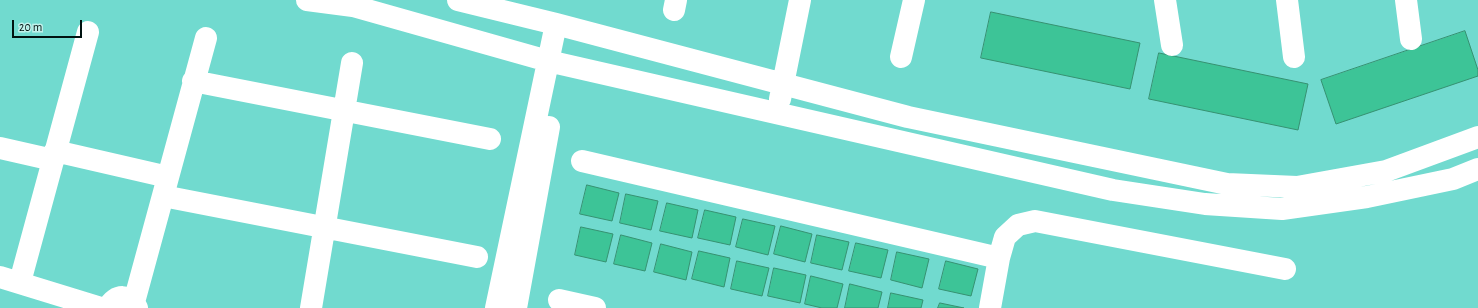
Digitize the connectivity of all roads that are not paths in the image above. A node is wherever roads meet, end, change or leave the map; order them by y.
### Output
1 (307, 0) edge
2 (458, 0) edge
3 (800, 0) edge
4 (914, 0) edge
5 (1165, 0) edge
6 (1287, 0) edge
7 (1406, 0) edge
8 (561, 26) junction
9 (88, 32) dead end
10 (206, 38) dead end
11 (1411, 39) dead end
12 (1172, 46) dead end
13 (901, 57) dead end
14 (1294, 57) dead end
15 (352, 63) dead end
16 (554, 63) junction
17 (193, 81) junction
18 (783, 84) junction
19 (344, 111) junction
20 (777, 114) junction
21 (1478, 137) edge
22 (490, 139) dead end
23 (0, 148) edge
24 (54, 156) junction
25 (582, 161) dead end
26 (1478, 169) edge
27 (165, 186) junction
28 (326, 228) junction
29 (477, 257) dead end
30 (999, 258) junction
31 (1285, 269) dead end
32 (10, 280) edge
33 (559, 300) dead end
34 (136, 305) edge
35 (101, 308) edge
36 (108, 308) edge
37 (311, 308) edge
38 (496, 308) edge
39 (516, 308) edge
40 (595, 308) edge
41 (990, 308) edge

1 - 16 street
2 - 8 street
3 - 18 street
4 - 13 street
5 - 12 street
6 - 14 street
7 - 11 street
8 - 16 street
8 - 18 street
9 - 24 street
10 - 17 street
15 - 19 street
16 - 20 street
16 - 38 street
16 - 39 street
17 - 19 street
17 - 27 street
18 - 20 street
18 - 21 street
19 - 22 street
19 - 28 street
20 - 26 street
23 - 24 street
24 - 27 street
24 - 32 street
25 - 30 street
27 - 28 street
27 - 34 street
28 - 29 street
28 - 37 street
30 - 31 street
30 - 41 street
32 - 35 street
33 - 40 street
34 - 36 street

